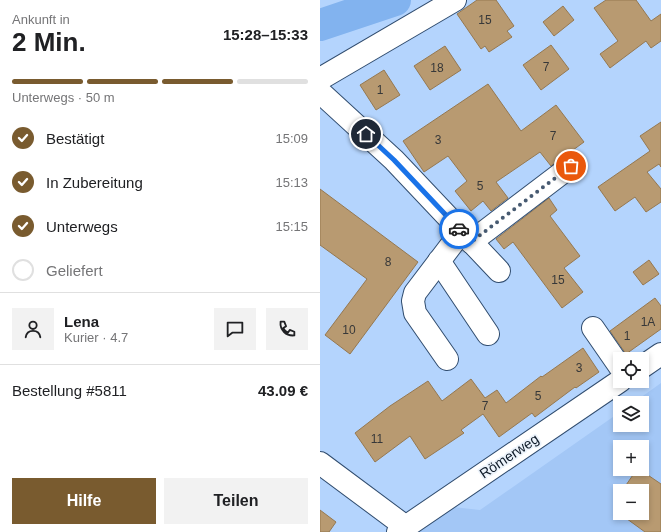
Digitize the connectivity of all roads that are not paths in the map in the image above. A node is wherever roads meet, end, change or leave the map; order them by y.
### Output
1 (455, 0) edge
2 (320, 79) edge
3 (320, 92) edge
4 (571, 166) dead end
5 (466, 236) junction
6 (439, 261) junction
7 (499, 271) dead end
8 (593, 328) dead end
9 (488, 334) dead end
10 (661, 354) edge
11 (613, 357) edge
12 (447, 359) dead end
13 (649, 362) edge
14 (613, 386) edge
15 (320, 463) edge
16 (402, 529) edge

1 - 2 street
3 - 5 street
4 - 5 street
5 - 6 street
5 - 7 street
6 - 9 street
6 - 12 street
8 - 11 street
10 - 13 street
14 - 16 street, Römerweg
15 - 16 street

